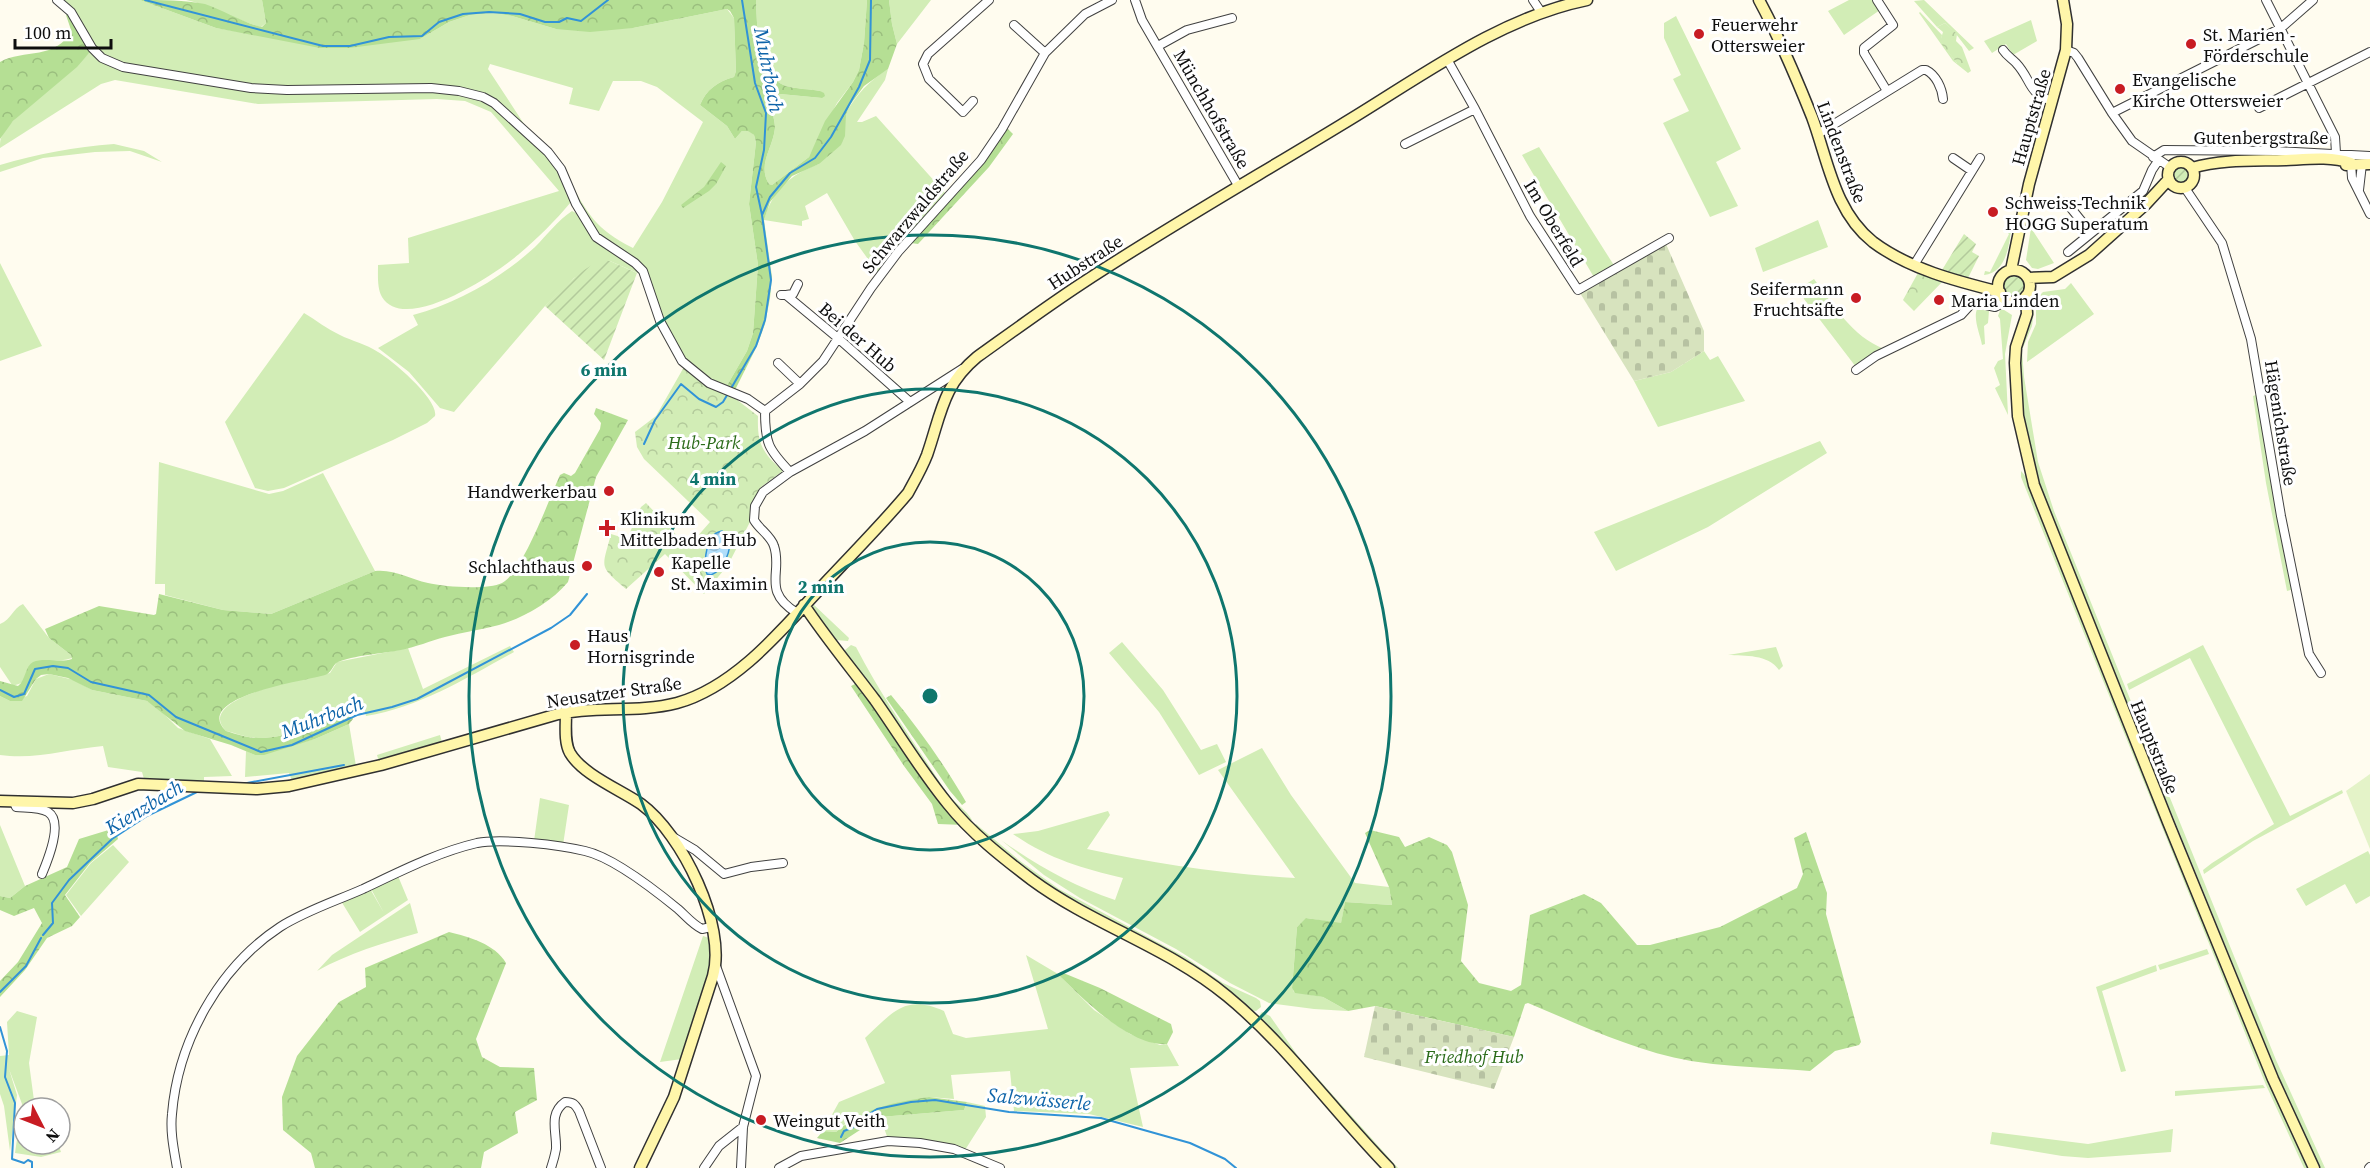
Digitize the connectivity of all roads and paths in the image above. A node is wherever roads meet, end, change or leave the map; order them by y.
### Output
1 (57, 0) edge
2 (989, 0) edge
3 (1112, 0) edge
4 (1136, 0) edge
5 (1533, 0) edge
6 (1587, 0) edge
7 (1759, 0) edge
8 (1877, 0) edge
9 (2063, 0) edge
10 (2266, 0) edge
11 (2313, 0) edge
12 (1541, 12) junction
13 (1232, 18) dead end
14 (1014, 25) dead end
15 (2280, 28) junction
16 (1158, 46) junction
17 (2003, 50) dead end
18 (2066, 50) junction
19 (2370, 52) edge
20 (1045, 53) junction
21 (1448, 61) junction
22 (2309, 84) junction
23 (1887, 91) junction
24 (1943, 99) dead end
25 (973, 101) dead end
26 (2052, 102) junction
27 (2259, 108) dead end
28 (1475, 109) junction
29 (2112, 113) junction
30 (1818, 134) junction
31 (1406, 144) dead end
32 (2336, 153) junction
33 (2370, 156) edge
34 (1953, 158) dead end
35 (1980, 159) dead end
36 (2156, 159) junction
37 (2361, 164) edge
38 (1972, 171) junction
39 (2193, 173) junction
40 (2175, 180) junction
41 (1239, 187) junction
42 (2066, 202) dead end
43 (2370, 214) edge
44 (2091, 233) junction
45 (1669, 238) dead end
46 (2068, 252) dead end
47 (1914, 265) junction
48 (798, 284) dead end
49 (2022, 284) junction
50 (1999, 286) junction
51 (1999, 305) dead end
52 (839, 339) junction
53 (778, 363) dead end
54 (963, 368) junction
55 (1856, 370) dead end
56 (800, 384) junction
57 (910, 402) junction
58 (765, 411) junction
59 (790, 472) junction
60 (801, 609) junction
61 (2321, 673) dead end
62 (566, 713) junction
63 (0, 801) edge
64 (14, 802) junction
65 (685, 849) junction
66 (783, 863) dead end
67 (42, 874) dead end
68 (711, 927) junction
69 (716, 966) junction
70 (743, 1127) junction
71 (177, 1168) edge
72 (551, 1168) edge
73 (601, 1168) edge
74 (640, 1168) edge
75 (704, 1168) edge
76 (741, 1168) edge
77 (779, 1168) edge
78 (1000, 1168) edge
79 (1389, 1168) edge
80 (2314, 1168) edge

1 - 58 street
2 - 25 street
3 - 20 street, Schwarzwaldstraße
4 - 16 street, Münchhofstraße
5 - 12 street
6 - 12 main road, Hubstraße
7 - 30 main road, Lindenstraße
8 - 23 street
9 - 18 main road, Hauptstraße
10 - 15 street
11 - 15 street
12 - 21 main road, Hubstraße
13 - 16 street, Münchhofstraße
14 - 20 street
15 - 22 street
15 - 29 street
16 - 41 street, Münchhofstraße
17 - 26 street
18 - 26 main road, Hauptstraße
18 - 29 street, Hägenichstraße
19 - 22 street
20 - 52 street, Schwarzwaldstraße
21 - 28 street, Im Oberfeld
21 - 41 main road, Hubstraße
22 - 27 street
22 - 32 street
23 - 24 street
23 - 30 street
26 - 49 main road, Hauptstraße
28 - 31 street
28 - 45 street, Im Oberfeld
29 - 36 street, Hägenichstraße
30 - 47 main road, Lindenstraße
32 - 33 street, Gutenbergstraße
32 - 36 street, Gutenbergstraße
34 - 38 street
35 - 38 street
36 - 40 street, Hägenichstraße
36 - 44 street
37 - 39 main road
37 - 43 street
38 - 47 street
39 - 40 main road
39 - 40 main road
40 - 49 main road
40 - 61 street, Hägenichstraße
41 - 54 main road, Hubstraße
42 - 44 street
44 - 46 street
47 - 50 main road, Lindenstraße
48 - 52 street, Bei der Hub
49 - 50 main road
49 - 50 main road, Lindenstraße
49 - 80 main road, Hauptstraße
51 - 55 street
52 - 56 street, Schwarzwaldstraße
52 - 57 street, Bei der Hub
53 - 56 street
54 - 57 street, Hubstraße
54 - 60 main road, Neusatzer Straße
56 - 58 street, Schwarzwaldstraße
57 - 59 street, Hubstraße
58 - 59 street
59 - 60 street, Hubstraße
60 - 62 main road, Neusatzer Straße
60 - 79 main road, Hubstraße
62 - 64 main road, Neusatzer Straße
62 - 65 main road
63 - 64 main road
64 - 67 street
65 - 66 street
65 - 68 main road
68 - 69 main road
68 - 71 street
69 - 70 street
69 - 74 main road
70 - 75 street
70 - 76 street
72 - 73 street
77 - 78 street

